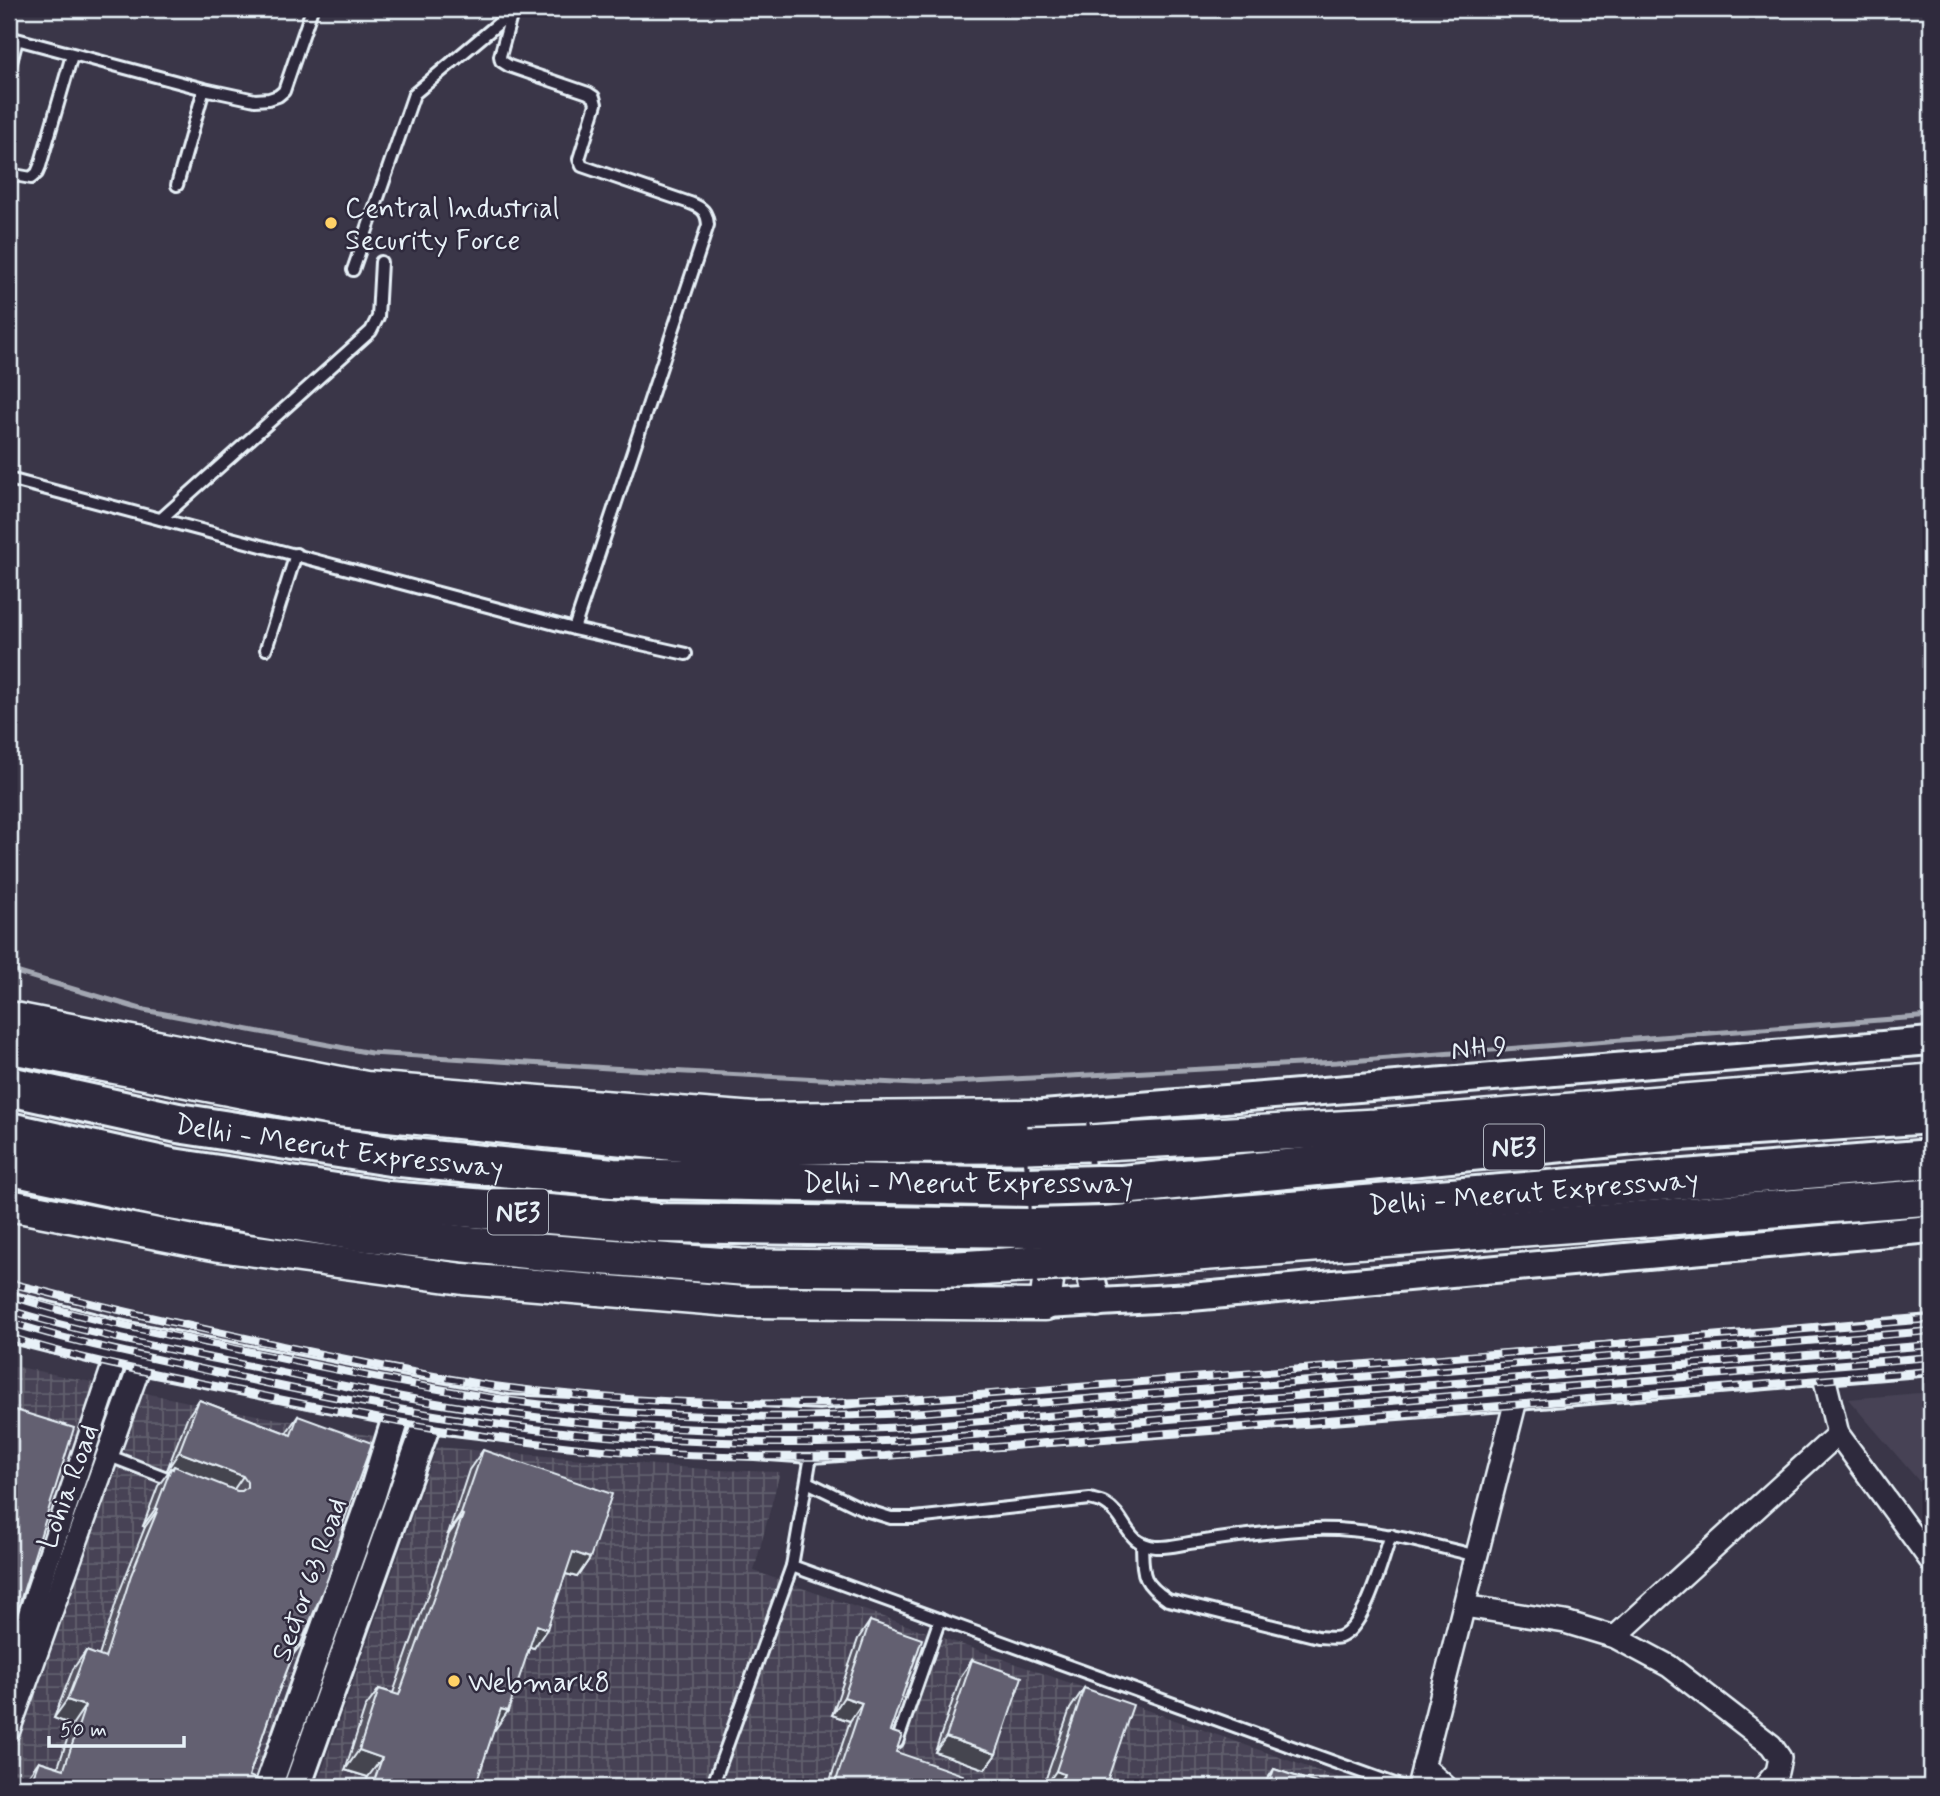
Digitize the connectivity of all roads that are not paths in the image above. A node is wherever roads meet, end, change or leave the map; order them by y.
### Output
1 (312, 9) edge
2 (512, 11) edge
3 (13, 38) edge
4 (72, 55) junction
5 (9, 70) edge
6 (204, 89) junction
7 (9, 174) edge
8 (177, 185) dead end
9 (381, 262) dead end
10 (353, 270) dead end
11 (9, 479) edge
12 (161, 519) junction
13 (296, 554) junction
14 (574, 629) junction
15 (266, 649) dead end
16 (686, 654) dead end
17 (9, 1017) edge
18 (1931, 1041) edge
19 (9, 1045) edge
20 (1931, 1082) edge
21 (9, 1086) edge
22 (1931, 1114) edge
23 (1082, 1127) junction
24 (1029, 1130) junction
25 (9, 1132) edge
26 (1931, 1159) edge
27 (9, 1167) edge
28 (1931, 1197) edge
29 (9, 1205) edge
30 (1931, 1229) edge
31 (1105, 1243) junction
32 (1035, 1246) junction
33 (1097, 1303) junction
34 (1045, 1305) junction
35 (9, 1306) edge
36 (9, 1328) edge
37 (1931, 1329) edge
38 (1815, 1339) junction
39 (132, 1347) junction
40 (1931, 1361) edge
41 (1523, 1365) junction
42 (1821, 1370) junction
43 (1517, 1396) junction
44 (402, 1401) junction
45 (432, 1407) junction
46 (1838, 1434) junction
47 (816, 1436) junction
48 (107, 1455) junction
49 (807, 1482) junction
50 (191, 1487) edge
51 (372, 1495) junction
52 (398, 1504) junction
53 (1391, 1535) junction
54 (1142, 1544) junction
55 (1477, 1556) junction
56 (1930, 1559) edge
57 (792, 1566) junction
58 (1464, 1606) junction
59 (940, 1619) junction
60 (1615, 1637) junction
61 (9, 1675) edge
62 (9, 1730) edge
63 (897, 1742) edge
64 (1423, 1766) junction
65 (268, 1787) edge
66 (297, 1787) edge
67 (712, 1787) edge
68 (1403, 1787) edge
69 (1418, 1787) edge
70 (1446, 1787) edge
71 (1765, 1787) edge

1 - 6 lane
2 - 10 lane
2 - 14 lane
3 - 4 lane
3 - 5 lane
4 - 6 lane
4 - 7 lane
6 - 8 lane
9 - 12 lane
11 - 12 lane
12 - 13 lane
13 - 14 lane
13 - 15 lane
14 - 16 lane
17 - 24 main road
18 - 23 street, NH 9
19 - 24 highway
20 - 23 highway
21 - 22 highway, Delhi - Meerut Expressway / NE3, bridge
23 - 24 highway, bridge
23 - 33 street
24 - 34 main road
25 - 32 highway, Delhi - Meerut Expressway / NE3
26 - 31 highway, Delhi - Meerut Expressway / NE3
27 - 32 highway
28 - 31 highway
29 - 34 main road
30 - 33 street
31 - 32 highway, Delhi - Meerut Expressway / NE3, bridge
33 - 34 street
35 - 39 street
36 - 39 street
37 - 38 street
38 - 41 street
38 - 42 street
39 - 44 street
39 - 48 street, Lohia Road
39 - 61 street, Lohia Road
40 - 42 street
41 - 43 street
41 - 47 street
42 - 43 street
42 - 46 street
43 - 47 street
43 - 55 street
44 - 45 street
44 - 51 street, Sector 63 Road
45 - 47 street
45 - 52 street
46 - 56 street
46 - 60 street
47 - 49 lane
48 - 50 lane
48 - 62 street, Lohia Road
49 - 54 lane
49 - 57 lane
51 - 52 street
51 - 65 street, Sector 63 Road
52 - 66 street
53 - 54 lane
53 - 54 lane
53 - 55 lane
55 - 58 street
57 - 59 lane
57 - 67 lane
58 - 60 street
58 - 64 street
59 - 63 lane
59 - 68 lane
60 - 71 street
64 - 69 street
64 - 70 street

